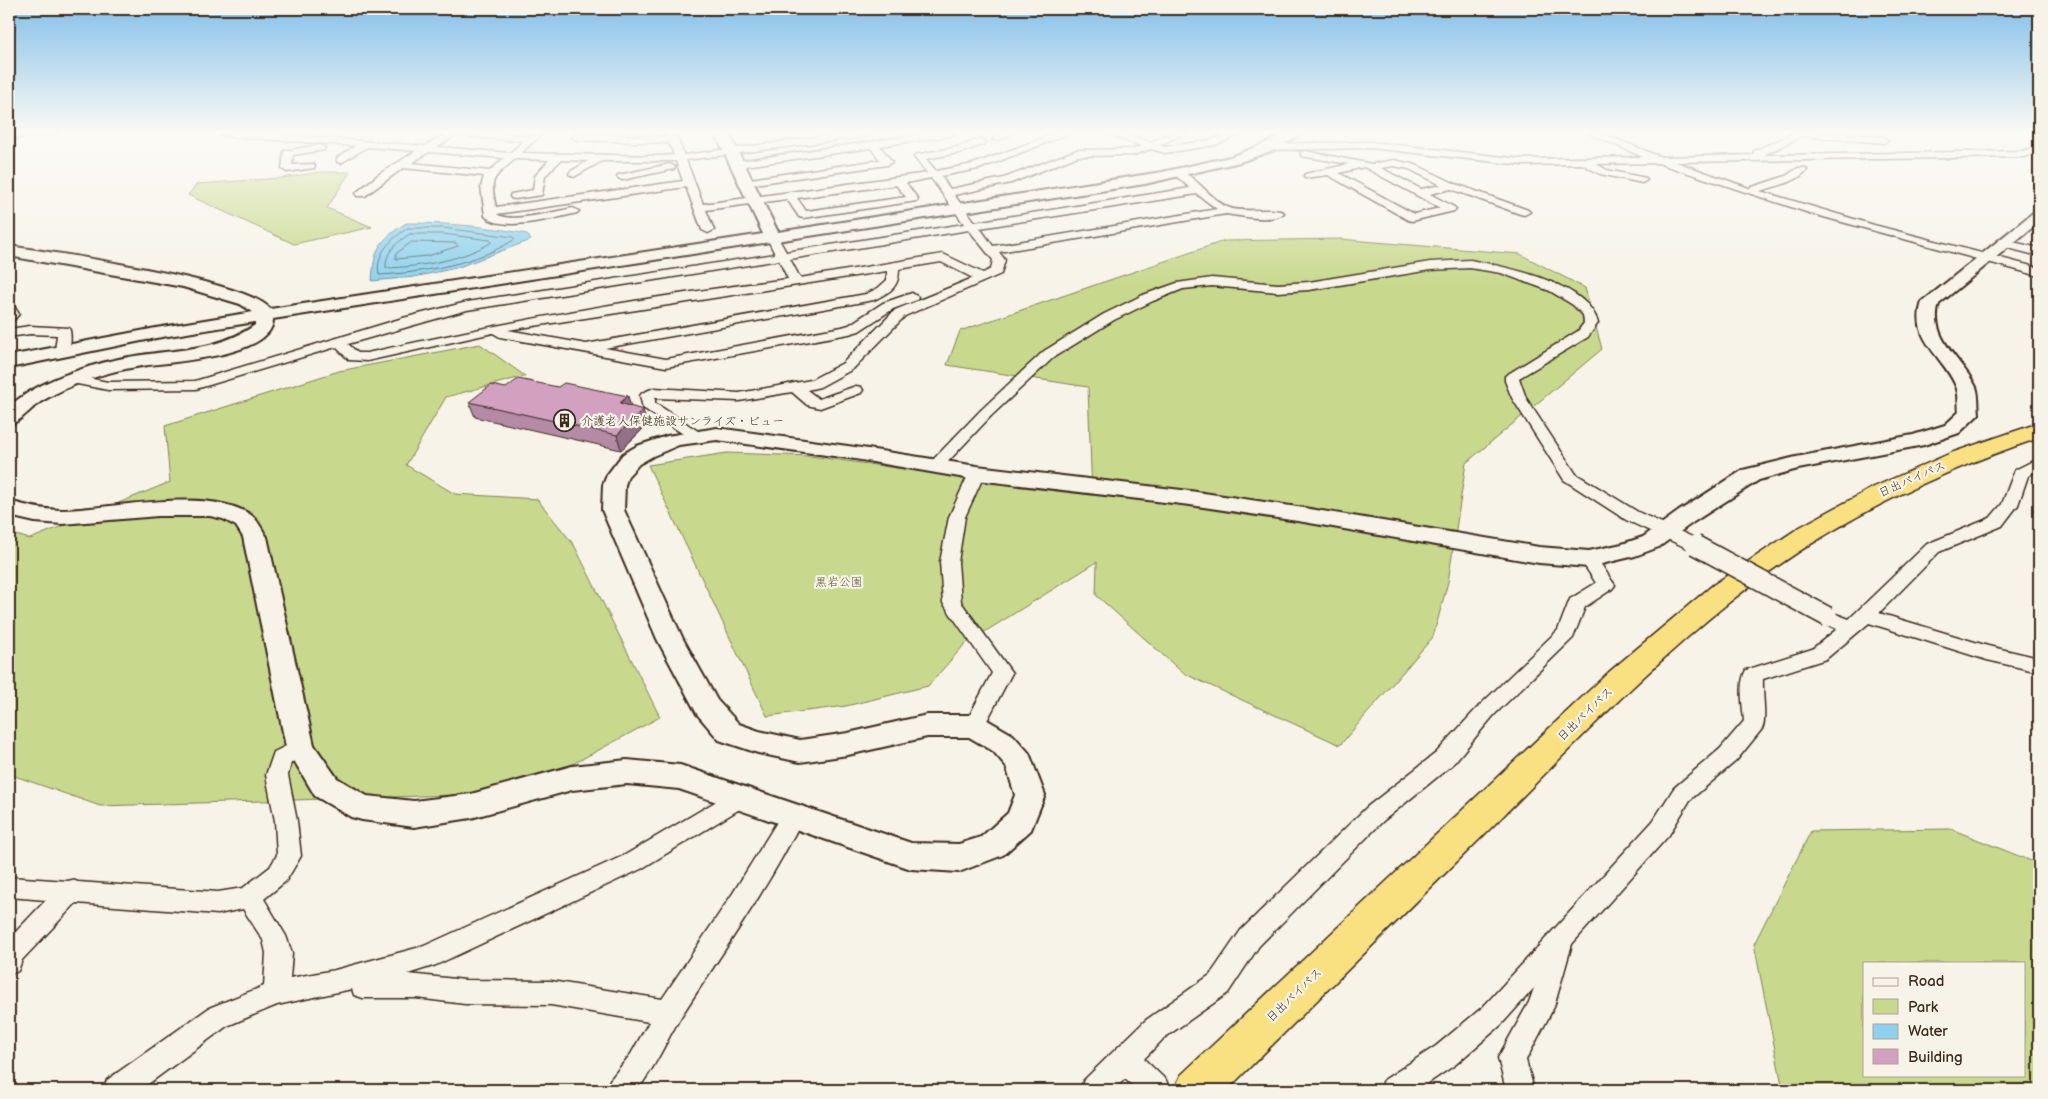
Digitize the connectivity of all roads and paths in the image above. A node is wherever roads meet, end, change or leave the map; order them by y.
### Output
1 (373, 184) edge
2 (487, 184) edge
3 (537, 184) edge
4 (675, 184) edge
5 (690, 184) edge
6 (747, 184) edge
7 (873, 184) edge
8 (902, 184) edge
9 (940, 184) edge
10 (986, 184) edge
11 (1115, 184) edge
12 (1193, 184) edge
13 (1352, 184) edge
14 (1402, 184) edge
15 (1448, 184) edge
16 (1731, 184) edge
17 (1771, 184) edge
18 (1452, 186) junction
19 (1200, 190) junction
20 (1750, 191) junction
21 (946, 193) junction
22 (1418, 193) junction
23 (361, 194) dead end
24 (790, 195) junction
25 (755, 200) junction
26 (495, 201) junction
27 (699, 208) junction
28 (960, 209) junction
29 (576, 211) dead end
30 (1226, 211) junction
31 (1524, 212) dead end
32 (1278, 214) dead end
33 (2039, 215) edge
34 (970, 226) junction
35 (708, 230) dead end
36 (772, 238) junction
37 (2004, 244) junction
38 (9, 250) edge
39 (990, 250) junction
40 (2039, 252) edge
41 (782, 256) junction
42 (1983, 258) junction
43 (893, 267) junction
44 (2039, 272) edge
45 (983, 278) junction
46 (796, 282) junction
47 (934, 298) junction
48 (9, 309) edge
49 (264, 315) junction
50 (9, 317) edge
51 (487, 330) junction
52 (9, 333) edge
53 (338, 342) junction
54 (580, 348) junction
55 (62, 351) junction
56 (9, 362) edge
57 (72, 379) junction
58 (795, 387) junction
59 (856, 390) dead end
60 (9, 419) edge
61 (2039, 430) edge
62 (696, 436) junction
63 (2039, 463) edge
64 (935, 466) junction
65 (977, 474) junction
66 (9, 508) edge
67 (1667, 531) junction
68 (1589, 559) junction
69 (1858, 622) junction
70 (2039, 665) edge
71 (974, 726) junction
72 (300, 747) junction
73 (740, 798) junction
74 (793, 816) junction
75 (9, 887) edge
76 (72, 890) junction
77 (249, 897) junction
78 (1562, 939) junction
79 (9, 963) edge
80 (360, 975) junction
81 (276, 992) junction
82 (668, 1013) junction
83 (1142, 1076) edge
84 (117, 1090) edge
85 (620, 1090) edge
86 (1094, 1090) edge
87 (1196, 1090) edge
88 (1394, 1090) edge
89 (1520, 1090) edge

1 - 23 street
2 - 26 street
3 - 26 street
4 - 26 street
5 - 27 street
6 - 25 street
7 - 24 street
8 - 24 street
9 - 21 street
10 - 21 street
11 - 28 street
12 - 19 street
13 - 22 street
14 - 22 street
15 - 18 street
16 - 20 street
17 - 20 street
18 - 22 street
18 - 31 street
19 - 30 street
19 - 34 street
20 - 42 street
21 - 28 street
24 - 25 street
25 - 27 street
25 - 36 street
26 - 29 street
27 - 35 street
28 - 34 street
28 - 36 street
30 - 32 street
30 - 39 street
33 - 37 street
34 - 39 street
34 - 41 street
36 - 41 street
36 - 49 street
37 - 40 street
37 - 42 street
38 - 49 street
39 - 45 street
41 - 46 street
41 - 53 street
42 - 44 street
42 - 67 street
43 - 45 street
43 - 46 street
43 - 54 street
45 - 47 street
46 - 51 street
47 - 54 street
47 - 58 street
48 - 50 street
49 - 55 street
49 - 57 street
51 - 53 street
51 - 54 street
52 - 55 street
53 - 57 street
55 - 56 street
57 - 60 street
58 - 59 street
58 - 62 street
61 - 87 highway, 日出バイパス
62 - 64 street
62 - 71 street
63 - 69 street
64 - 65 street
64 - 67 street
65 - 68 street
65 - 71 street
66 - 72 street
67 - 68 street
67 - 69 street, bridge
68 - 83 street
69 - 70 street
69 - 78 street
71 - 74 street
72 - 73 street
72 - 77 street
73 - 74 street
73 - 80 street
74 - 82 street
75 - 76 street
76 - 77 street
76 - 79 street
77 - 81 street
78 - 88 street
78 - 89 street
80 - 81 street
80 - 82 street
81 - 84 street
82 - 85 street
83 - 86 street

